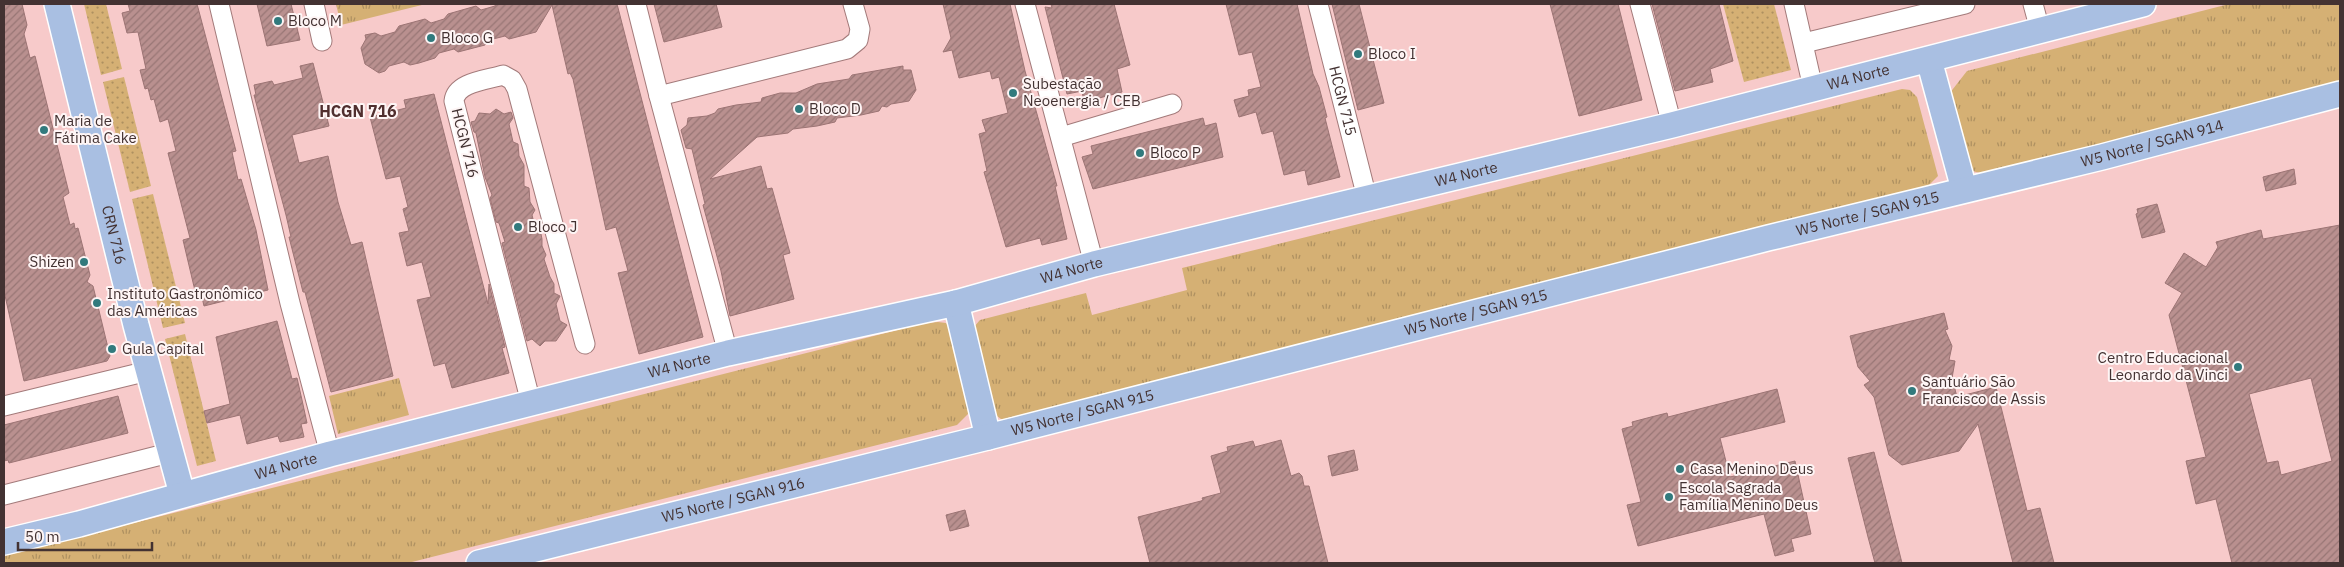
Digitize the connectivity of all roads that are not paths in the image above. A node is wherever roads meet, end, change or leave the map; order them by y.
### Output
1 (57, 4) edge
2 (219, 4) edge
3 (314, 4) edge
4 (636, 4) edge
5 (853, 4) edge
6 (1025, 4) edge
7 (1318, 4) edge
8 (1640, 4) edge
9 (1794, 4) edge
10 (1965, 4) edge
11 (2033, 4) edge
12 (2143, 4) edge
13 (2040, 30) junction
14 (322, 41) dead end
15 (1804, 43) junction
16 (1929, 60) junction
17 (1813, 88) junction
18 (2340, 94) edge
19 (659, 96) junction
20 (1172, 104) dead end
21 (1672, 125) junction
22 (1061, 137) junction
23 (1964, 189) junction
24 (1367, 198) junction
25 (1094, 264) junction
26 (956, 303) junction
27 (585, 344) dead end
28 (728, 353) junction
29 (148, 371) junction
30 (531, 404) junction
31 (4, 406) edge
32 (988, 437) junction
33 (169, 453) junction
34 (330, 454) junction
35 (182, 494) junction
36 (4, 495) edge
37 (4, 542) edge
38 (479, 563) edge

1 - 29 main road, CRN 716
2 - 34 street
3 - 14 street
4 - 19 street
5 - 19 street
6 - 22 street
7 - 24 street, HCGN 715
8 - 21 street
9 - 15 street
10 - 15 street
11 - 13 street
12 - 13 main road, W4 Norte
13 - 16 main road, W4 Norte
15 - 17 street
16 - 17 main road, W4 Norte
16 - 23 main road
17 - 21 main road, W4 Norte
18 - 23 main road, W5 Norte / SGAN 914
19 - 28 street
20 - 22 street
21 - 24 main road, W4 Norte
22 - 25 street
23 - 32 main road, W5 Norte / SGAN 915
24 - 25 main road, W4 Norte
25 - 26 main road, W4 Norte
26 - 28 main road, W4 Norte
26 - 32 main road
27 - 30 street, HCGN 716
28 - 30 main road, W4 Norte
29 - 31 street
29 - 33 main road, CRN 716
30 - 34 main road, W4 Norte
32 - 38 main road, W5 Norte / SGAN 916
33 - 35 main road, CRN 716
33 - 36 street
34 - 35 main road, W4 Norte
35 - 37 main road, W4 Norte

